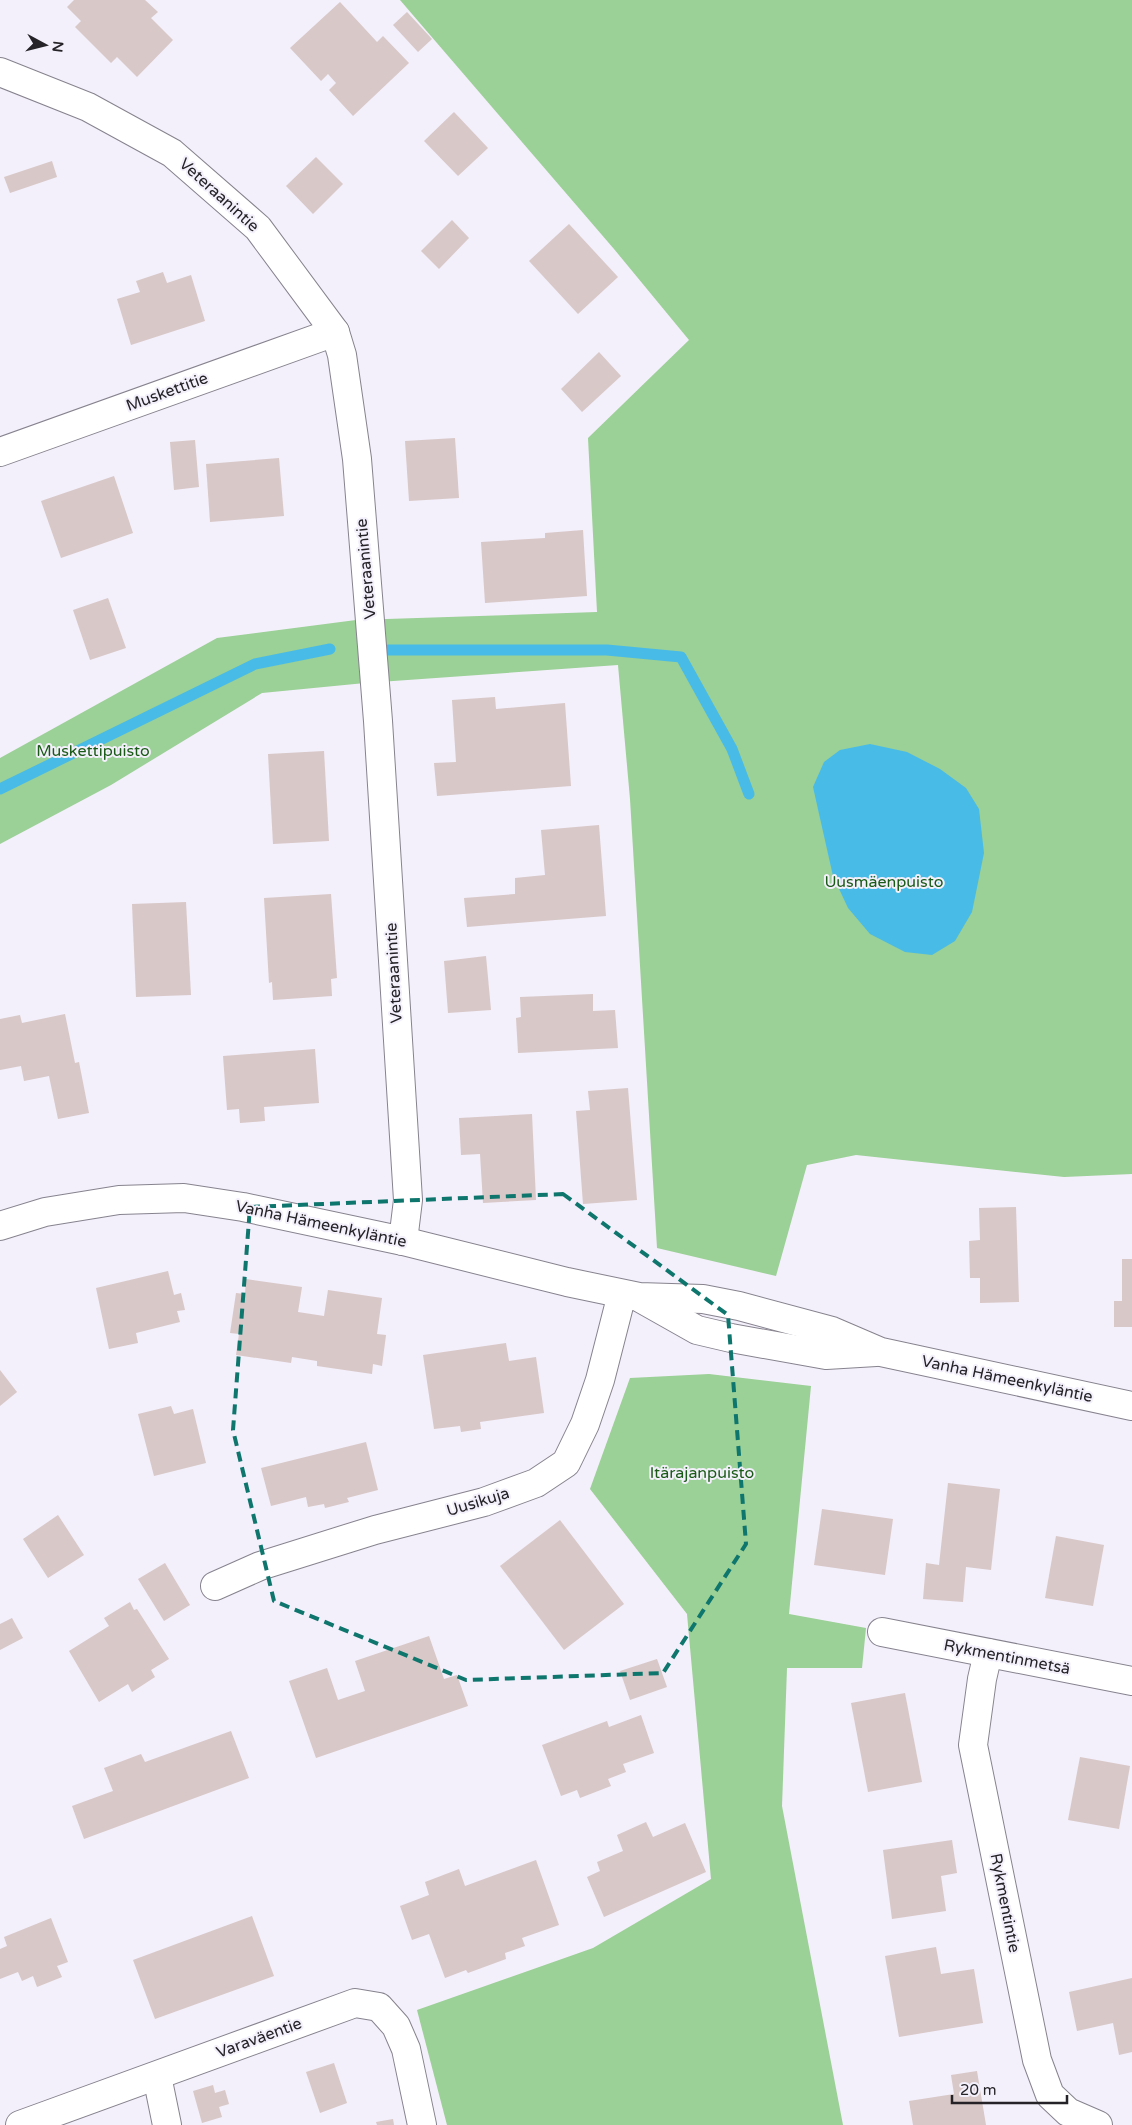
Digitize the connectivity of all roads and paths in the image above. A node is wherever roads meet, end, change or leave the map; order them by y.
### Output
1 (0, 72) edge
2 (335, 332) junction
3 (0, 452) edge
4 (0, 1226) edge
5 (403, 1241) junction
6 (630, 1296) junction
7 (1132, 1406) edge
8 (215, 1586) dead end
9 (882, 1632) dead end
10 (988, 1653) junction
11 (1132, 1681) edge
12 (157, 2076) junction
13 (20, 2125) edge
14 (167, 2125) edge
15 (422, 2125) edge
16 (1098, 2125) edge

1 - 2 street, Veteraanintie
2 - 3 street, Muskettitie
2 - 5 street, Veteraanintie
4 - 5 street, Vanha Hämeenkyläntie
5 - 6 street, Vanha Hämeenkyläntie
6 - 7 street, Vanha Hämeenkyläntie
6 - 8 street, Uusikuja
9 - 10 street, Rykmentinmetsä
10 - 11 street, Rykmentinmetsä
10 - 16 street, Rykmentintie
12 - 13 street, Varaväentie
12 - 14 street
12 - 15 street, Varaväentie

